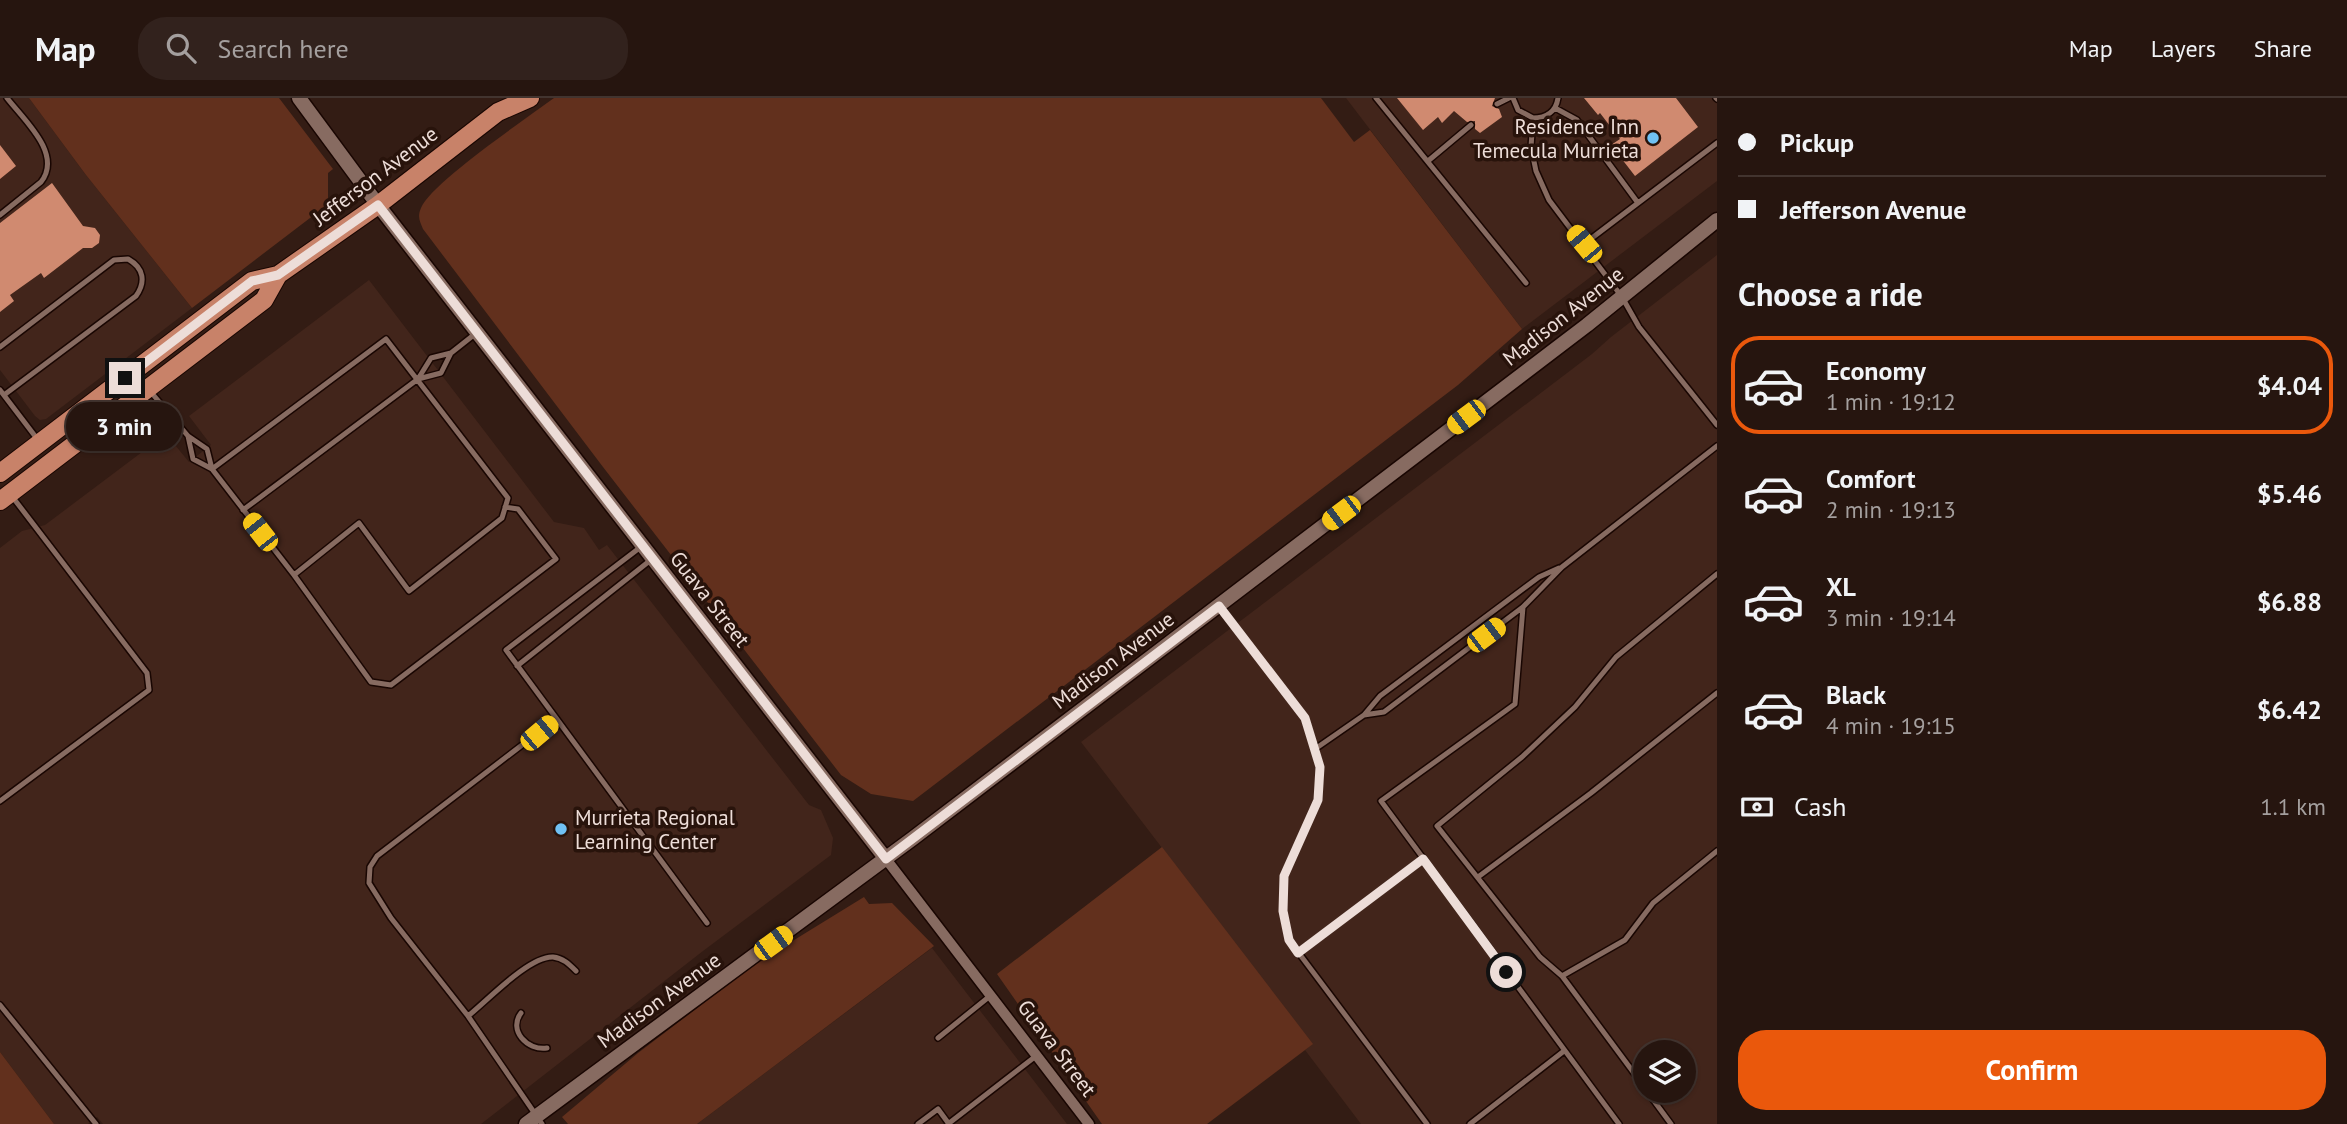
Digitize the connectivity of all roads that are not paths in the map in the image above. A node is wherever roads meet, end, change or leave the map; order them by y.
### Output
1 (7, 98) edge
2 (299, 98) edge
3 (530, 98) edge
4 (1376, 98) edge
5 (1511, 98) edge
6 (1558, 98) edge
7 (1497, 104) dead end
8 (501, 105) edge
9 (1555, 108) junction
10 (1533, 118) junction
11 (1471, 125) dead end
12 (1717, 142) edge
13 (1428, 161) junction
14 (1638, 202) junction
15 (378, 205) junction
16 (0, 215) edge
17 (1717, 220) edge
18 (1584, 244) junction
19 (278, 275) junction
20 (1527, 283) dead end
21 (1622, 297) junction
22 (477, 332) junction
23 (0, 347) edge
24 (451, 353) junction
25 (418, 379) junction
26 (148, 388) junction
27 (2, 392) edge
28 (1717, 425) edge
29 (188, 436) junction
30 (40, 443) junction
31 (1717, 446) edge
32 (212, 470) junction
33 (0, 473) edge
34 (5, 497) edge
35 (505, 507) junction
36 (243, 510) junction
37 (642, 546) junction
38 (653, 559) junction
39 (1562, 567) junction
40 (1717, 574) edge
41 (294, 575) junction
42 (1219, 606) junction
43 (1523, 607) junction
44 (517, 666) junction
45 (1717, 693) edge
46 (1364, 715) junction
47 (556, 719) junction
48 (1315, 749) junction
49 (0, 801) edge
50 (1717, 851) edge
51 (886, 859) junction
52 (1423, 859) junction
53 (1478, 877) junction
54 (707, 923) dead end
55 (1298, 953) junction
56 (576, 971) dead end
57 (1562, 976) junction
58 (990, 996) junction
59 (0, 1005) edge
60 (522, 1013) dead end
61 (468, 1016) junction
62 (938, 1038) dead end
63 (547, 1048) dead end
64 (1564, 1051) junction
65 (1036, 1056) junction
66 (1633, 1072) edge
67 (1656, 1103) edge
68 (535, 1122) edge
69 (1087, 1123) edge
70 (96, 1124) edge
71 (918, 1124) edge
72 (949, 1124) edge
73 (1427, 1124) edge
74 (1470, 1124) edge
75 (1619, 1124) edge
76 (1671, 1124) edge

1 - 16 lane
2 - 15 street, Guava Street
3 - 8 main road, Jefferson Avenue
4 - 13 lane
5 - 7 lane
5 - 10 lane
6 - 9 lane
8 - 15 main road, Jefferson Avenue
9 - 10 lane
9 - 14 lane
10 - 18 lane
11 - 13 lane
12 - 14 lane
13 - 20 lane
14 - 18 lane
15 - 19 main road, Jefferson Avenue
15 - 22 street, Guava Street
17 - 21 street, Madison Avenue
18 - 21 lane
19 - 26 main road, Jefferson Avenue
19 - 30 main road, Jefferson Avenue
21 - 28 lane
21 - 42 street, Madison Avenue
22 - 24 lane
22 - 37 street, Guava Street
23 - 27 lane
24 - 25 lane
24 - 25 lane
25 - 32 lane
25 - 35 lane
25 - 36 lane
26 - 29 lane
26 - 34 main road, Jefferson Avenue
27 - 30 lane
29 - 32 lane
29 - 32 lane
30 - 33 main road, Jefferson Avenue
31 - 39 lane
32 - 36 lane
34 - 49 lane
35 - 41 lane
35 - 41 lane
36 - 41 lane
37 - 38 street, Guava Street
37 - 44 lane
38 - 44 lane
38 - 51 street, Guava Street
39 - 43 lane
39 - 46 lane
40 - 53 lane
42 - 48 lane
42 - 51 street, Madison Avenue
43 - 46 lane
43 - 52 lane
44 - 47 lane
45 - 53 lane
46 - 48 lane
47 - 54 lane
47 - 61 lane
48 - 55 lane
50 - 57 lane
51 - 58 street, Guava Street
51 - 68 street, Madison Avenue
52 - 55 lane
52 - 64 lane
53 - 57 lane
55 - 73 lane
56 - 61 lane
57 - 66 lane
58 - 62 lane
58 - 65 street, Guava Street
59 - 70 lane
60 - 63 lane
61 - 68 lane
64 - 74 lane
64 - 75 lane
65 - 69 street, Guava Street
65 - 72 lane
67 - 76 lane
71 - 72 lane

